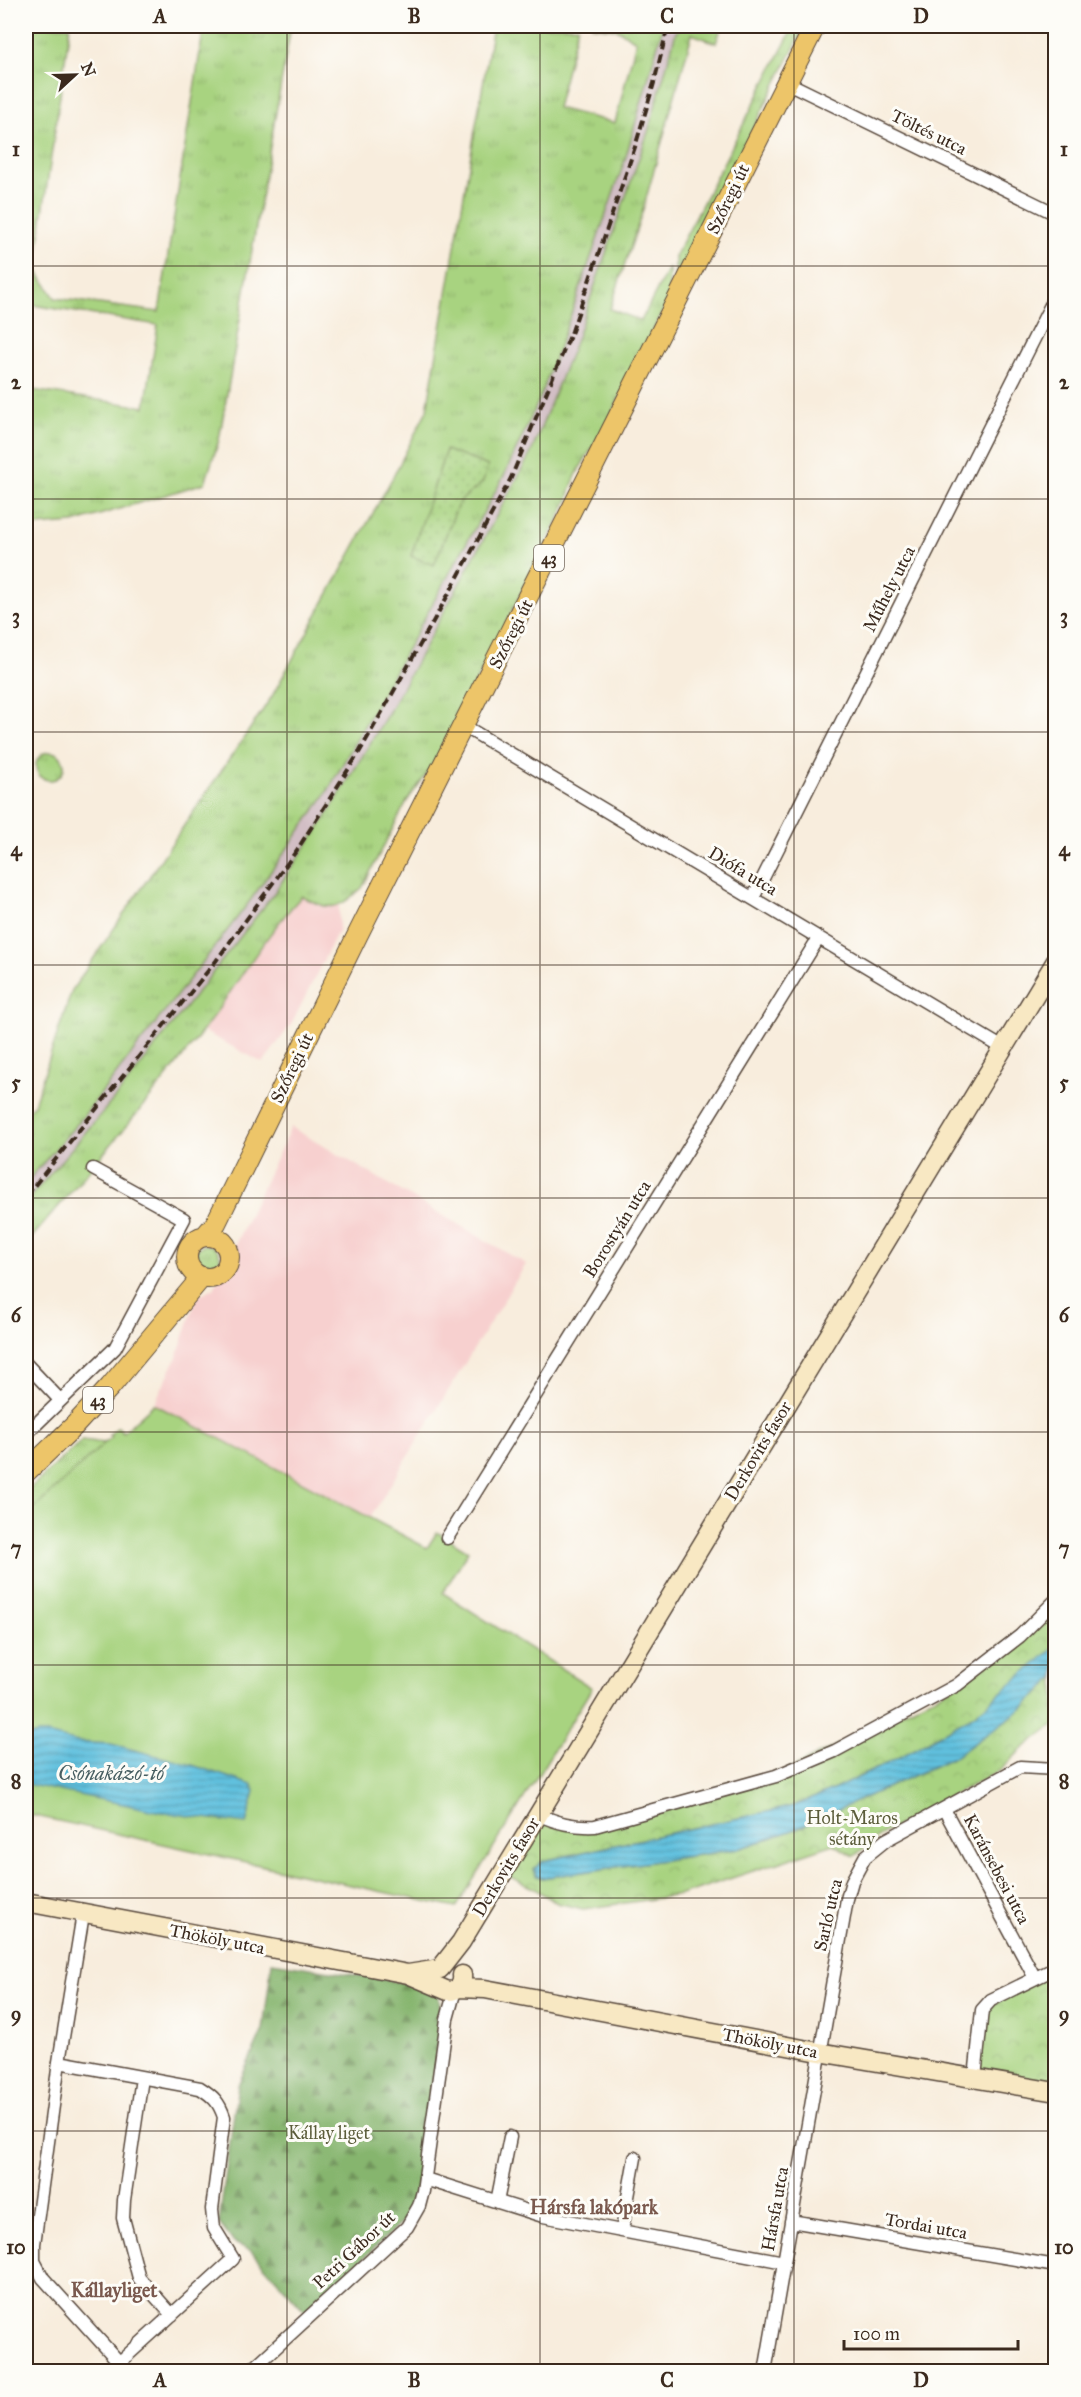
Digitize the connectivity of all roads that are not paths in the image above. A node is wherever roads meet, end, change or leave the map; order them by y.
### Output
1 (815, 26) edge
2 (786, 82) junction
3 (1056, 214) edge
4 (1056, 296) edge
5 (464, 726) junction
6 (753, 898) junction
7 (818, 939) junction
8 (1056, 961) edge
9 (1003, 1048) junction
10 (93, 1169) dead end
11 (214, 1240) junction
12 (196, 1274) junction
13 (26, 1364) edge
14 (60, 1400) junction
15 (26, 1434) edge
16 (26, 1472) edge
17 (447, 1538) dead end
18 (1056, 1600) edge
19 (1056, 1769) edge
20 (944, 1809) junction
21 (537, 1814) junction
22 (26, 1902) edge
23 (83, 1914) junction
24 (1056, 1968) edge
25 (1035, 1978) junction
26 (450, 1979) junction
27 (819, 2052) junction
28 (59, 2062) junction
29 (142, 2078) junction
30 (975, 2078) junction
31 (1056, 2092) edge
32 (510, 2138) dead end
33 (635, 2158) dead end
34 (425, 2179) junction
35 (497, 2202) junction
36 (791, 2221) junction
37 (622, 2230) junction
38 (30, 2244) edge
39 (784, 2262) junction
40 (1056, 2266) edge
41 (172, 2315) junction
42 (124, 2367) edge
43 (109, 2372) edge
44 (249, 2372) edge
45 (765, 2372) edge

1 - 2 main road, Szőregi út / 43
2 - 3 street, Töltés utca
2 - 5 main road, Szőregi út / 43
4 - 6 street, Műhely utca
5 - 6 street, Diófa utca
5 - 11 main road, Szőregi út / 43
6 - 7 street, Diófa utca
7 - 9 street, Diófa utca
7 - 17 street, Borostyán utca
8 - 9 street, Derkovits fasor
9 - 21 street, Derkovits fasor
10 - 14 street
11 - 12 main road, Szőregi út / 43
11 - 12 main road, Szőregi út / 43
12 - 16 main road, Szőregi út / 43
13 - 14 street
14 - 15 street
18 - 21 street
19 - 20 street, Sarló utca
20 - 25 street, Karánsebesi utca
20 - 27 street, Sarló utca
21 - 26 street, Derkovits fasor
22 - 23 street, Thököly utca
23 - 26 street, Thököly utca
23 - 28 street
24 - 25 street
25 - 30 street
26 - 27 street, Thököly utca
26 - 34 street, Petri Gábor út
27 - 30 street, Thököly utca
27 - 36 street, Hársfa utca
28 - 29 street
28 - 38 street
29 - 41 street
29 - 41 street
30 - 31 street, Thököly utca
32 - 35 street
33 - 37 street
34 - 35 street
34 - 44 street, Petri Gábor út
35 - 37 street
36 - 39 street, Hársfa utca
36 - 40 street, Tordai utca
37 - 39 street
38 - 42 street
39 - 45 street, Hársfa utca
41 - 42 street
42 - 43 street

